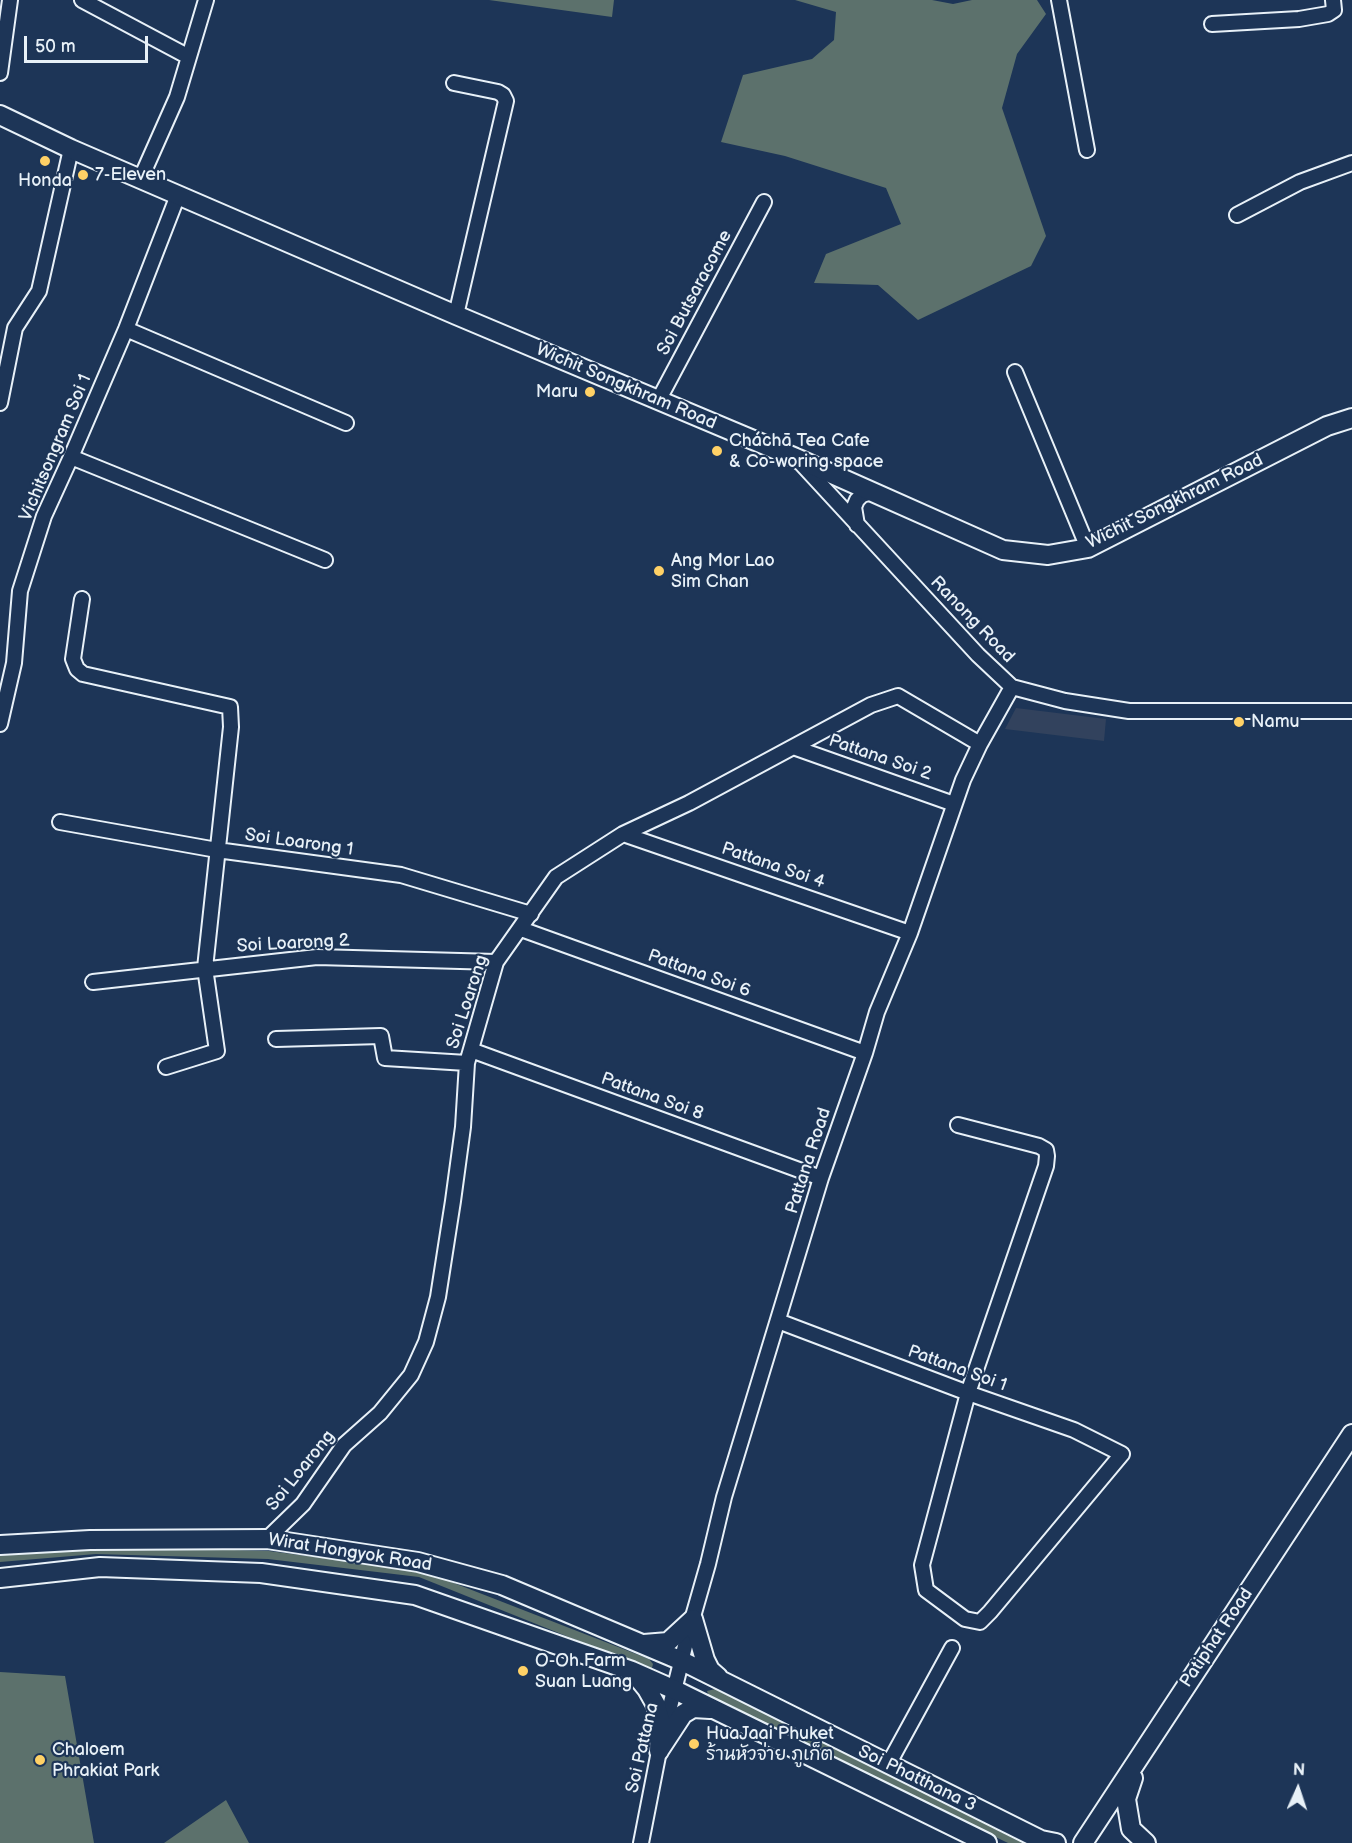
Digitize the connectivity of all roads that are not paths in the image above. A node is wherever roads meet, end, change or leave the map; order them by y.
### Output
1 (10, 0) edge
2 (82, 0) edge
3 (206, 0) edge
4 (1059, 0) edge
5 (1333, 0) edge
6 (1212, 24) dead end
7 (189, 57) junction
8 (0, 73) edge
9 (454, 82) dead end
10 (0, 115) edge
11 (71, 149) junction
12 (1087, 150) dead end
13 (1352, 163) edge
14 (141, 178) junction
15 (178, 195) junction
16 (764, 202) dead end
17 (1237, 215) dead end
18 (456, 315) junction
19 (126, 329) junction
20 (1015, 372) dead end
21 (2, 382) edge
22 (658, 401) junction
23 (0, 403) edge
24 (1352, 418) edge
25 (345, 423) dead end
26 (71, 457) junction
27 (796, 458) junction
28 (872, 492) junction
29 (857, 525) junction
30 (1088, 548) junction
31 (325, 560) dead end
32 (82, 599) dead end
33 (1012, 687) junction
34 (1352, 711) edge
35 (0, 724) edge
36 (980, 744) junction
37 (793, 747) junction
38 (954, 804) junction
39 (60, 822) dead end
40 (624, 834) junction
41 (218, 850) junction
42 (531, 914) junction
43 (520, 929) junction
44 (910, 933) junction
45 (496, 962) junction
46 (206, 968) junction
47 (93, 982) dead end
48 (276, 1039) dead end
49 (865, 1053) junction
50 (469, 1056) junction
51 (166, 1067) dead end
52 (958, 1125) dead end
53 (821, 1178) junction
54 (778, 1321) junction
55 (968, 1394) junction
56 (1352, 1434) edge
57 (267, 1539) junction
58 (0, 1545) edge
59 (0, 1578) edge
60 (693, 1619) junction
61 (642, 1645) junction
62 (951, 1648) dead end
63 (682, 1661) junction
64 (632, 1671) junction
65 (724, 1683) junction
66 (675, 1690) junction
67 (714, 1709) junction
68 (1144, 1748) junction
69 (659, 1751) junction
70 (888, 1765) junction
71 (641, 1843) edge
72 (987, 1843) edge
73 (1056, 1843) edge
74 (1083, 1843) edge
75 (1146, 1843) edge

1 - 8 street
2 - 7 street
3 - 7 street
4 - 12 street
5 - 6 street
7 - 14 street
9 - 18 street
10 - 11 main road, Wichit Songkhram Road
11 - 14 main road, Wichit Songkhram Road
11 - 21 street
13 - 17 street
14 - 15 main road, Wichit Songkhram Road
15 - 18 main road, Wichit Songkhram Road
15 - 19 street, Vichitsongram Soi 1
16 - 22 street, Soi Butsaracome
18 - 22 main road, Wichit Songkhram Road
19 - 25 street
19 - 26 street, Vichitsongram Soi 1
20 - 30 street
21 - 23 street
22 - 27 main road, Wichit Songkhram Road
24 - 30 main road, Wichit Songkhram Road
26 - 31 street
26 - 35 street, Vichitsongram Soi 1
27 - 28 main road, Wichit Songkhram Road
27 - 29 street, Ranong Road
28 - 29 street
28 - 30 main road, Wichit Songkhram Road
29 - 33 street, Ranong Road
32 - 41 street
33 - 34 street, Ranong Road
33 - 36 street, Pattana Road
36 - 37 street, Soi Loarong
36 - 38 street, Pattana Road
37 - 38 street, Pattana Soi 2
37 - 40 street, Soi Loarong
38 - 44 street, Pattana Road
39 - 41 street, Soi Loarong 1
40 - 42 street, Soi Loarong
40 - 44 street, Pattana Soi 4
41 - 42 street, Soi Loarong 1
41 - 46 street
42 - 43 street, Soi Loarong
43 - 45 street, Soi Loarong
43 - 49 street, Pattana Soi 6
44 - 49 street, Pattana Road
45 - 46 street, Soi Loarong 2
45 - 50 street, Soi Loarong
46 - 47 street, Soi Loarong 2
46 - 51 street
48 - 50 street, Pattana Soi 8
49 - 53 street, Pattana Road
50 - 53 street, Pattana Soi 8
50 - 57 street, Soi Loarong
52 - 55 street
53 - 54 street, Pattana Road
54 - 55 street, Pattana Soi 1
54 - 60 street, Pattana Road
55 - 55 street, Pattana Soi 1
56 - 68 main road, Patiphat Road
57 - 58 main road, Wirat Hongyok Road
57 - 61 main road, Wirat Hongyok Road
59 - 64 main road, Wirat Hongyok Road
60 - 61 main road
60 - 63 street, Pattana Road
60 - 65 main road
61 - 63 main road, Wirat Hongyok Road
62 - 70 street
63 - 65 main road, Soi Phatthana 3
63 - 66 street, Soi Pattana
64 - 66 main road, Wirat Hongyok Road
64 - 69 main road
65 - 70 main road, Soi Phatthana 3
66 - 67 main road, Soi Phatthana 3
66 - 69 street, Soi Pattana
67 - 69 main road
67 - 72 main road, Soi Phatthana 3
68 - 74 main road, Patiphat Road
68 - 75 main road
69 - 71 street, Soi Pattana
70 - 73 main road, Soi Phatthana 3

